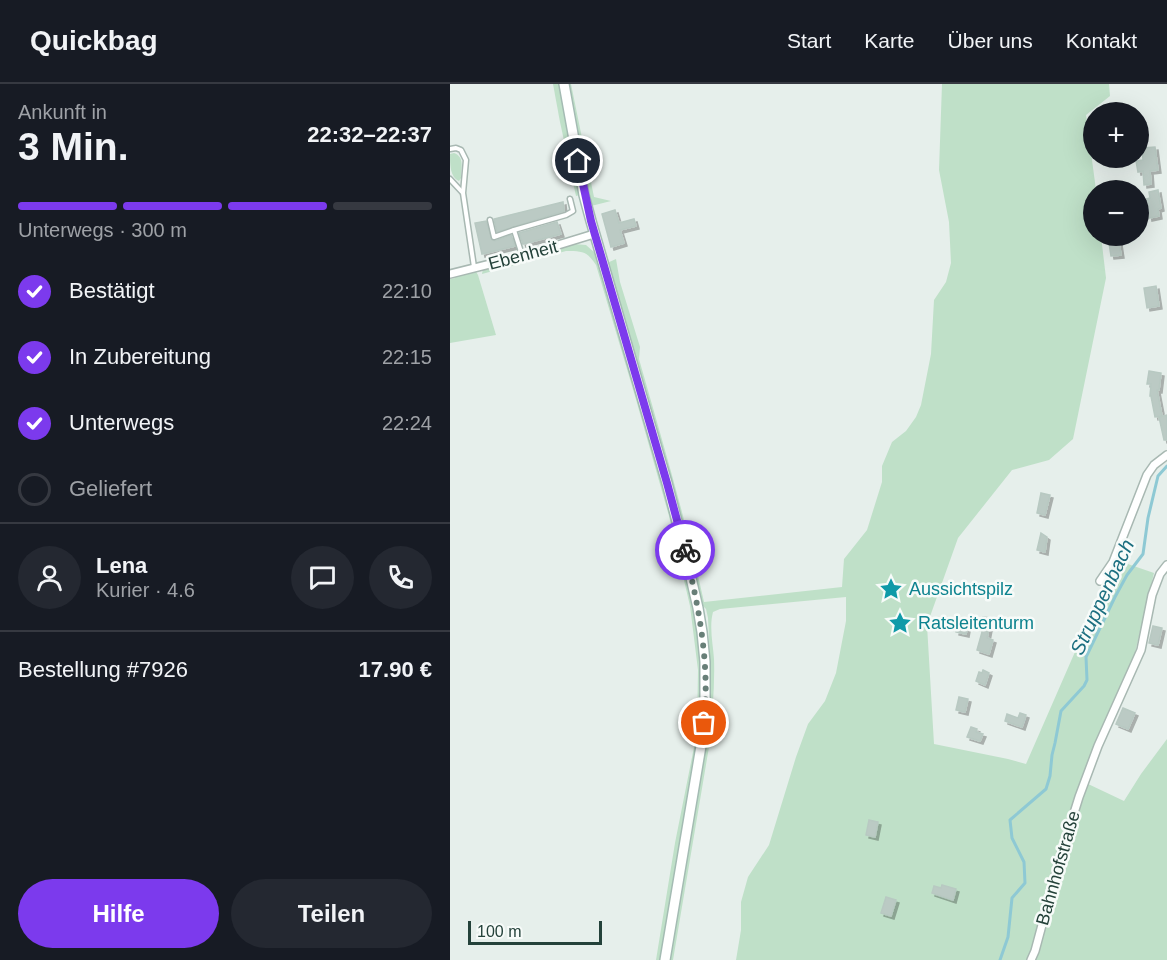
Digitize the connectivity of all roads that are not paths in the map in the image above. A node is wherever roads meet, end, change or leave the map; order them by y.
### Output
1 (564, 84) edge
2 (450, 149) edge
3 (450, 179) edge
4 (463, 193) junction
5 (570, 199) dead end
6 (490, 220) dead end
7 (513, 230) junction
8 (594, 234) junction
9 (522, 256) junction
10 (474, 268) junction
11 (450, 274) edge
12 (1167, 455) edge
13 (1167, 565) edge
14 (1100, 581) dead end
15 (665, 960) edge
16 (1031, 960) edge

1 - 8 main road
2 - 4 lane
3 - 4 lane
4 - 10 lane
5 - 7 lane
6 - 7 lane
7 - 9 lane
8 - 9 street, Ebenheit
8 - 15 main road
9 - 10 street, Ebenheit
10 - 11 street, Ebenheit
12 - 14 street
13 - 16 street, Bahnhofstraße

